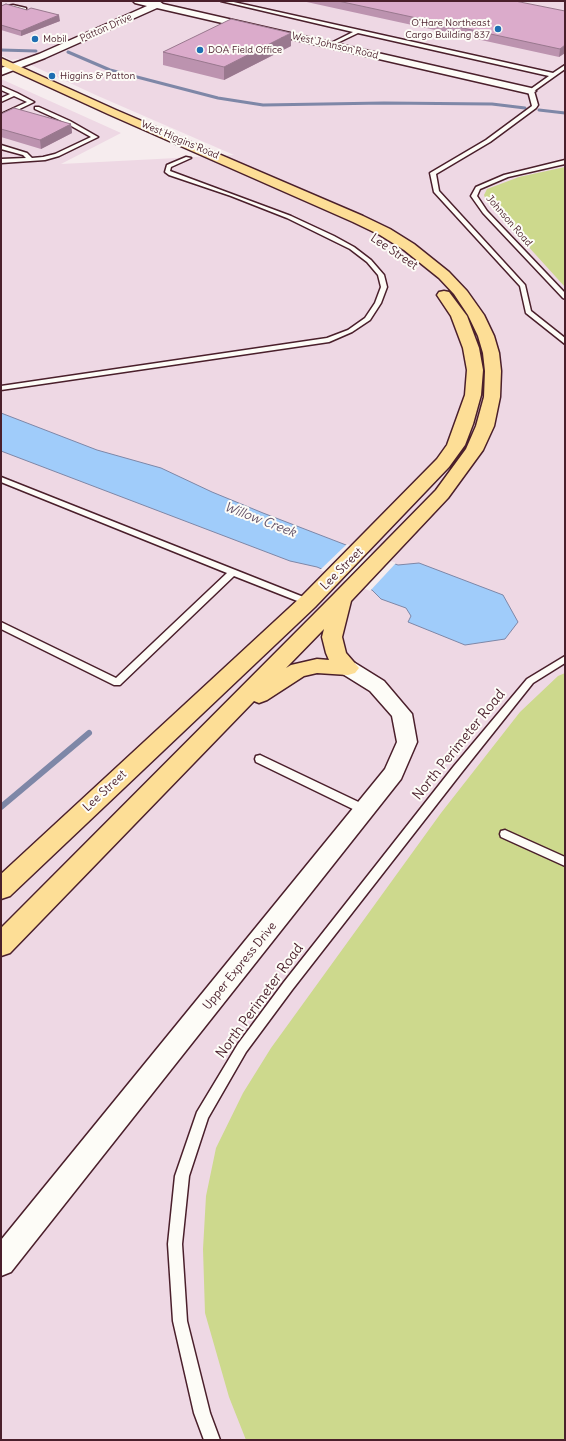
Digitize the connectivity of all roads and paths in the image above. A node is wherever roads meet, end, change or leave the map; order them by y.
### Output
1 (138, 1) edge
2 (167, 1) edge
3 (223, 1) edge
4 (157, 5) junction
5 (1, 8) edge
6 (24, 9) edge
7 (358, 31) junction
8 (331, 45) junction
9 (1, 61) edge
10 (14, 67) junction
11 (565, 67) edge
12 (1, 72) edge
13 (553, 75) junction
14 (1, 88) edge
15 (531, 91) junction
16 (15, 94) junction
17 (1, 100) edge
18 (37, 108) dead end
19 (1, 116) edge
20 (1, 147) edge
21 (188, 158) junction
22 (31, 159) junction
23 (1, 161) edge
24 (565, 162) edge
25 (332, 217) joint
26 (358, 219) joint
27 (565, 297) edge
28 (565, 342) edge
29 (1, 388) edge
30 (1, 479) edge
31 (233, 572) junction
32 (348, 592) junction
33 (308, 602) junction
34 (1, 625) edge
35 (565, 659) edge
36 (348, 668) junction
37 (220, 722) junction
38 (260, 759) dead end
39 (365, 810) junction
40 (505, 834) dead end
41 (565, 862) edge
42 (1, 888) edge
43 (1, 945) edge
44 (1, 1262) edge
45 (212, 1440) edge

1 - 4 street, West Johnson Road
2 - 4 street, Patton Drive
3 - 7 lane
4 - 8 street, West Johnson Road
4 - 10 street, Patton Drive
5 - 6 lane
7 - 8 lane
7 - 13 lane
8 - 15 street, West Johnson Road
9 - 10 main road, West Higgins Road
10 - 12 street, Patton Drive
10 - 26 main road, West Higgins Road
11 - 13 lane
12 - 21 main road, West Higgins Road
13 - 15 lane
14 - 16 lane
15 - 28 lane
16 - 17 lane
16 - 19 lane
18 - 22 lane
20 - 22 lane
21 - 25 main road, West Higgins Road
21 - 29 lane
22 - 23 lane
24 - 27 lane, Johnson Road
25 - 33 main road, Lee Street
26 - 32 main road, Lee Street
30 - 31 lane
31 - 33 lane
31 - 34 lane
32 - 36 main road
32 - 37 main road, Lee Street
33 - 42 main road, Lee Street
35 - 45 lane, North Perimeter Road
36 - 37 main road
36 - 39 street, Upper Express Drive
37 - 43 main road, Lee Street
38 - 39 lane
39 - 44 street, Upper Express Drive
40 - 41 lane

